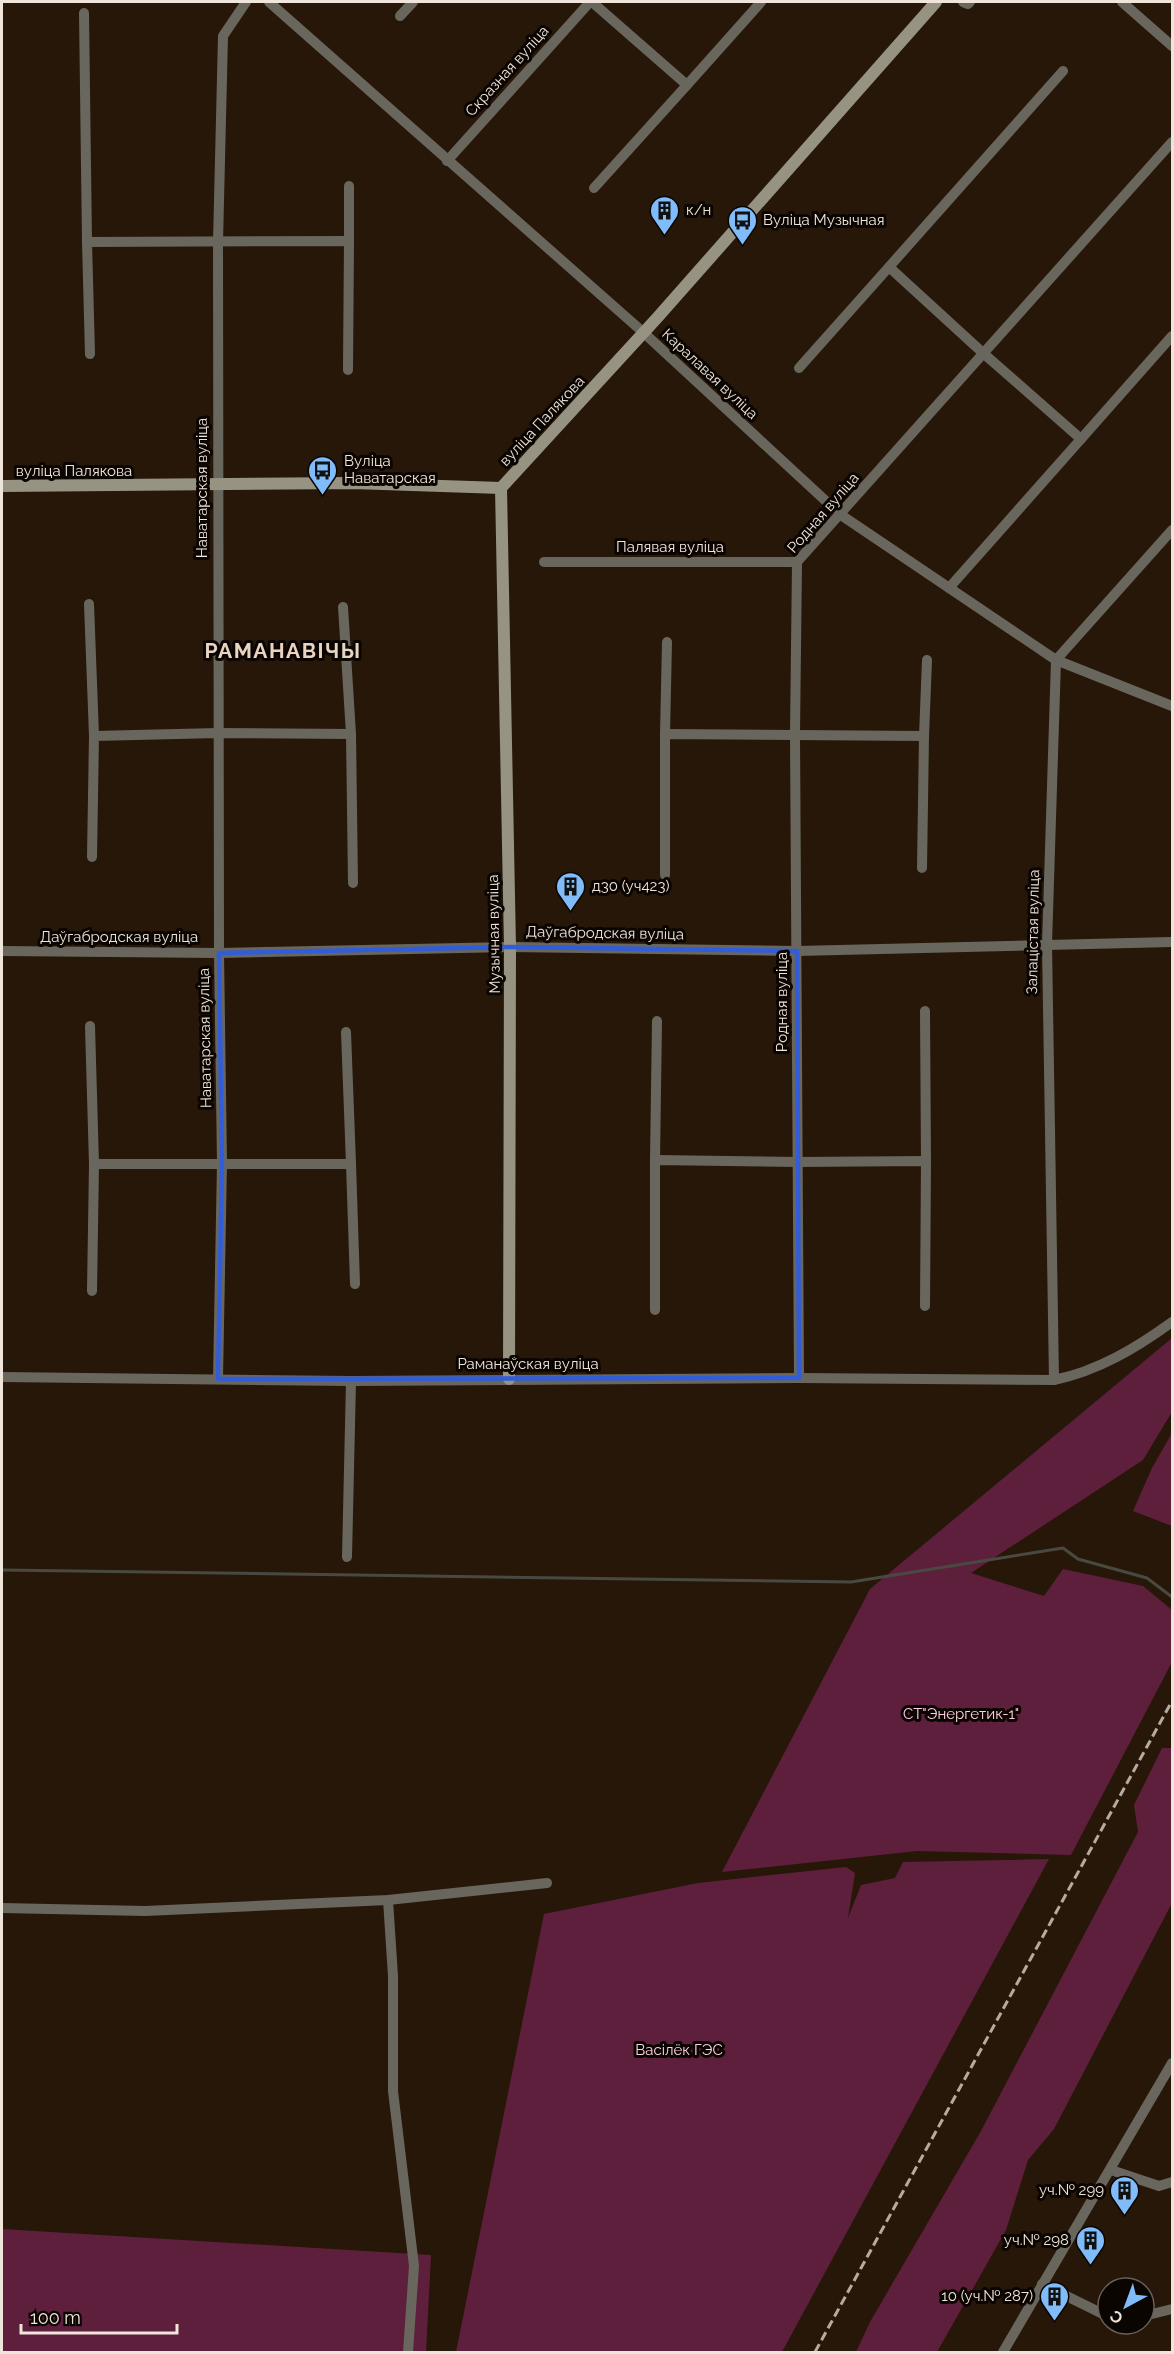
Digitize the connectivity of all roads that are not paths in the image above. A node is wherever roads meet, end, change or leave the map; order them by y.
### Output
1 (246, 2) edge
2 (269, 2) edge
3 (413, 2) edge
4 (591, 2) edge
5 (761, 2) edge
6 (936, 2) edge
7 (963, 2) edge
8 (970, 2) edge
9 (1122, 2) edge
10 (84, 13) dead end
11 (400, 16) dead end
12 (1173, 46) edge
13 (1063, 71) dead end
14 (687, 85) junction
15 (1173, 142) edge
16 (447, 161) junction
17 (349, 186) dead end
18 (594, 188) dead end
19 (349, 241) junction
20 (87, 242) junction
21 (218, 242) junction
22 (889, 267) junction
23 (644, 333) junction
24 (1173, 336) edge
25 (983, 353) junction
26 (90, 354) dead end
27 (799, 368) dead end
28 (348, 370) dead end
29 (1081, 438) junction
30 (217, 485) junction
31 (2, 486) edge
32 (501, 488) junction
33 (842, 515) junction
34 (1173, 530) edge
35 (544, 562) dead end
36 (797, 562) junction
37 (949, 588) junction
38 (89, 604) dead end
39 (343, 607) dead end
40 (666, 642) dead end
41 (927, 660) dead end
42 (1056, 660) junction
43 (1173, 706) edge
44 (218, 733) junction
45 (351, 734) junction
46 (665, 734) junction
47 (795, 734) junction
48 (94, 736) junction
49 (924, 736) junction
50 (92, 857) dead end
51 (922, 868) dead end
52 (665, 875) dead end
53 (353, 883) dead end
54 (1173, 942) edge
55 (1047, 944) junction
56 (510, 947) junction
57 (2, 951) edge
58 (796, 951) junction
59 (219, 952) junction
60 (926, 1011) dead end
61 (657, 1021) dead end
62 (90, 1026) dead end
63 (346, 1032) dead end
64 (655, 1160) junction
65 (926, 1161) junction
66 (797, 1162) junction
67 (222, 1163) junction
68 (94, 1164) junction
69 (351, 1164) junction
70 (355, 1284) dead end
71 (92, 1291) dead end
72 (924, 1306) dead end
73 (655, 1310) dead end
74 (1173, 1322) edge
75 (2, 1377) edge
76 (799, 1378) junction
77 (218, 1379) junction
78 (509, 1379) junction
79 (1054, 1380) junction
80 (351, 1381) junction
81 (347, 1557) dead end
82 (547, 1883) dead end
83 (388, 1900) junction
84 (2, 1908) edge
85 (1173, 2063) edge
86 (1111, 2170) junction
87 (1173, 2182) edge
88 (1042, 2284) junction
89 (1173, 2309) edge
90 (1096, 2311) edge
91 (1156, 2313) edge
92 (408, 2352) edge
93 (1003, 2352) edge

1 - 21 street, Наватарская вуліца
2 - 16 street, Каралавая вуліца
3 - 11 street
4 - 14 street, Скразная вуліца
4 - 16 street, Скразная вуліца
5 - 14 street
6 - 23 street, вуліца Палякова
7 - 8 street
9 - 12 street
10 - 20 street
13 - 22 street
14 - 18 street
15 - 25 street, Родная вуліца
16 - 23 street, Каралавая вуліца
17 - 19 street
19 - 21 street
19 - 28 street
20 - 21 street
20 - 26 street
21 - 30 street, Наватарская вуліца
22 - 25 street
22 - 27 street
23 - 32 street, вуліца Палякова
23 - 33 street, Каралавая вуліца
24 - 29 street
25 - 29 street
25 - 33 street, Родная вуліца
29 - 37 street
30 - 31 street, вуліца Палякова
30 - 32 street, вуліца Палякова
30 - 44 street, Наватарская вуліца
32 - 56 street, Музычная вуліца
33 - 36 street, Родная вуліца
33 - 37 street, Каралавая вуліца
34 - 42 street
35 - 36 street, Палявая вуліца
36 - 47 street, Родная вуліца
37 - 42 street, Каралавая вуліца
38 - 48 street
39 - 45 street
40 - 46 street
41 - 49 street
42 - 43 street, Каралавая вуліца
42 - 55 street, Залацістая вуліца
44 - 45 street
44 - 48 street
44 - 59 street, Наватарская вуліца
45 - 53 street
46 - 47 street
46 - 52 street
47 - 49 street
47 - 58 street, Родная вуліца
48 - 50 street
49 - 51 street
54 - 55 street, Даўгабродская вуліца
55 - 58 street, Даўгабродская вуліца
55 - 79 street, Залацістая вуліца
56 - 58 street, Даўгабродская вуліца
56 - 59 street, Даўгабродская вуліца
56 - 78 street, Музычная вуліца
57 - 59 street, Даўгабродская вуліца
58 - 66 street, Родная вуліца
59 - 67 street, Наватарская вуліца
60 - 65 street
61 - 64 street
62 - 68 street
63 - 69 street
64 - 66 street
64 - 73 street
65 - 66 street
65 - 72 street
66 - 76 street, Родная вуліца
67 - 68 street
67 - 69 street
67 - 77 street, Наватарская вуліца
68 - 71 street
69 - 70 street
74 - 79 street, Раманаўская вуліца
75 - 77 street, Раманаўская вуліца
76 - 78 street, Раманаўская вуліца
76 - 79 street, Раманаўская вуліца
77 - 80 street, Раманаўская вуліца
78 - 80 street, Раманаўская вуліца
80 - 81 street
82 - 83 street
83 - 84 street
83 - 92 street
85 - 86 street
86 - 87 street
86 - 88 street
88 - 90 street
88 - 93 street
89 - 91 street

